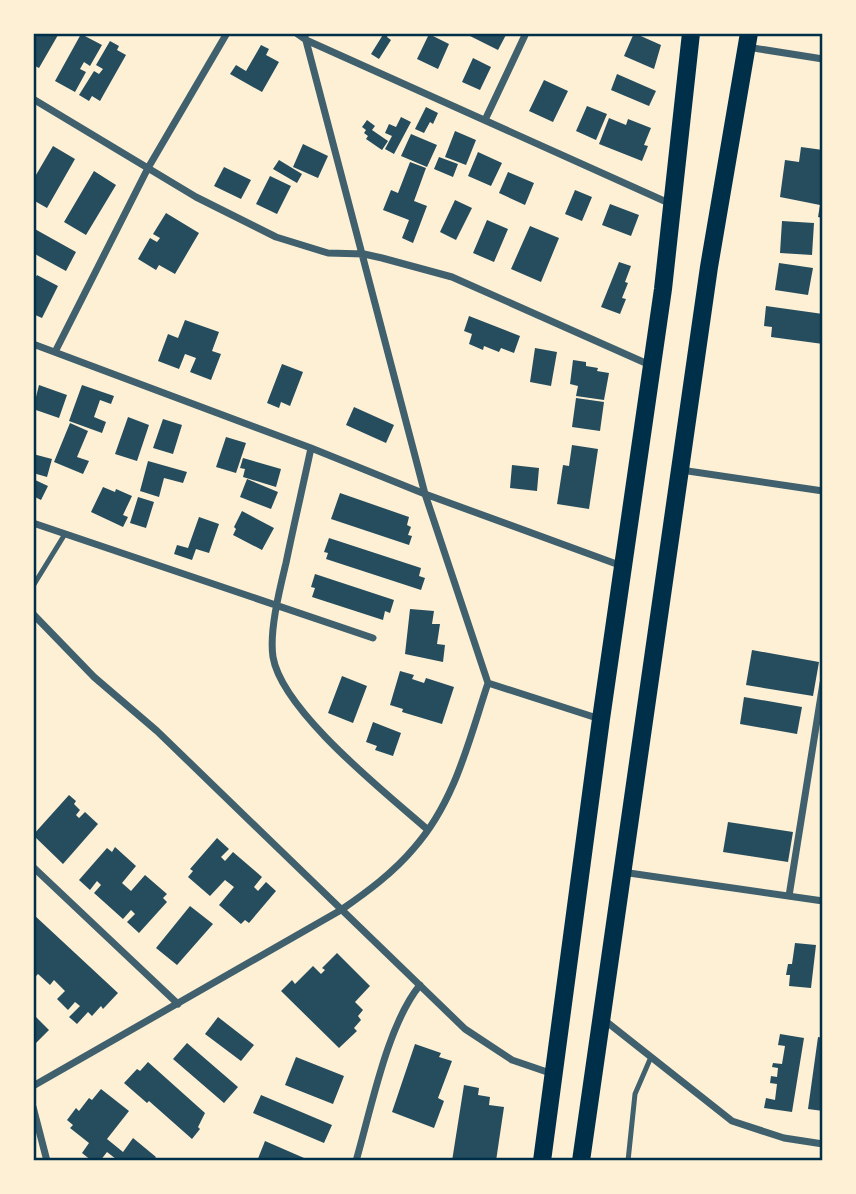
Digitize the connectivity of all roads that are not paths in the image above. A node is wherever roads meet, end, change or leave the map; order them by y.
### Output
1 (227, 33) edge
2 (296, 33) edge
3 (526, 33) edge
4 (691, 33) edge
5 (305, 37) edge
6 (748, 40) edge
7 (823, 59) edge
8 (33, 99) edge
9 (485, 120) junction
10 (148, 168) junction
11 (672, 204) junction
12 (364, 254) junction
13 (33, 344) edge
14 (55, 352) junction
15 (652, 366) junction
16 (311, 448) junction
17 (680, 470) junction
18 (823, 491) edge
19 (425, 494) junction
20 (33, 523) edge
21 (65, 534) junction
22 (623, 567) junction
23 (33, 586) edge
24 (276, 606) junction
25 (33, 614) edge
26 (373, 638) dead end
27 (488, 683) junction
28 (823, 683) edge
29 (601, 719) junction
30 (428, 830) junction
31 (33, 867) edge
32 (622, 872) junction
33 (789, 896) junction
34 (823, 901) edge
35 (341, 910) junction
36 (420, 985) junction
37 (178, 1004) junction
38 (601, 1018) junction
39 (651, 1057) junction
40 (554, 1074) junction
41 (33, 1086) edge
42 (33, 1107) edge
43 (823, 1144) edge
44 (47, 1161) edge
45 (356, 1161) edge
46 (542, 1161) edge
47 (581, 1161) edge
48 (628, 1161) edge

1 - 10 street
2 - 5 street
3 - 9 street
4 - 11 main road
5 - 9 street
5 - 12 street
6 - 7 street
6 - 17 main road
8 - 10 street
9 - 11 street
10 - 12 street
10 - 14 street
11 - 15 main road
12 - 15 street
12 - 19 street
13 - 14 street
14 - 16 street
15 - 22 main road
16 - 19 street
16 - 24 street
17 - 18 street
17 - 32 main road
19 - 22 street
19 - 27 street
20 - 21 street
21 - 23 lane
21 - 24 street
22 - 29 main road
24 - 26 street
24 - 30 street
25 - 35 street
27 - 29 street
27 - 30 street
28 - 33 street
29 - 40 main road
30 - 35 street
31 - 37 street
32 - 33 street
32 - 38 main road
33 - 34 street
35 - 36 street
35 - 37 street
36 - 40 street
36 - 45 street
37 - 41 street
38 - 39 street
38 - 47 main road
39 - 43 street
39 - 48 lane
40 - 46 main road
42 - 44 street

